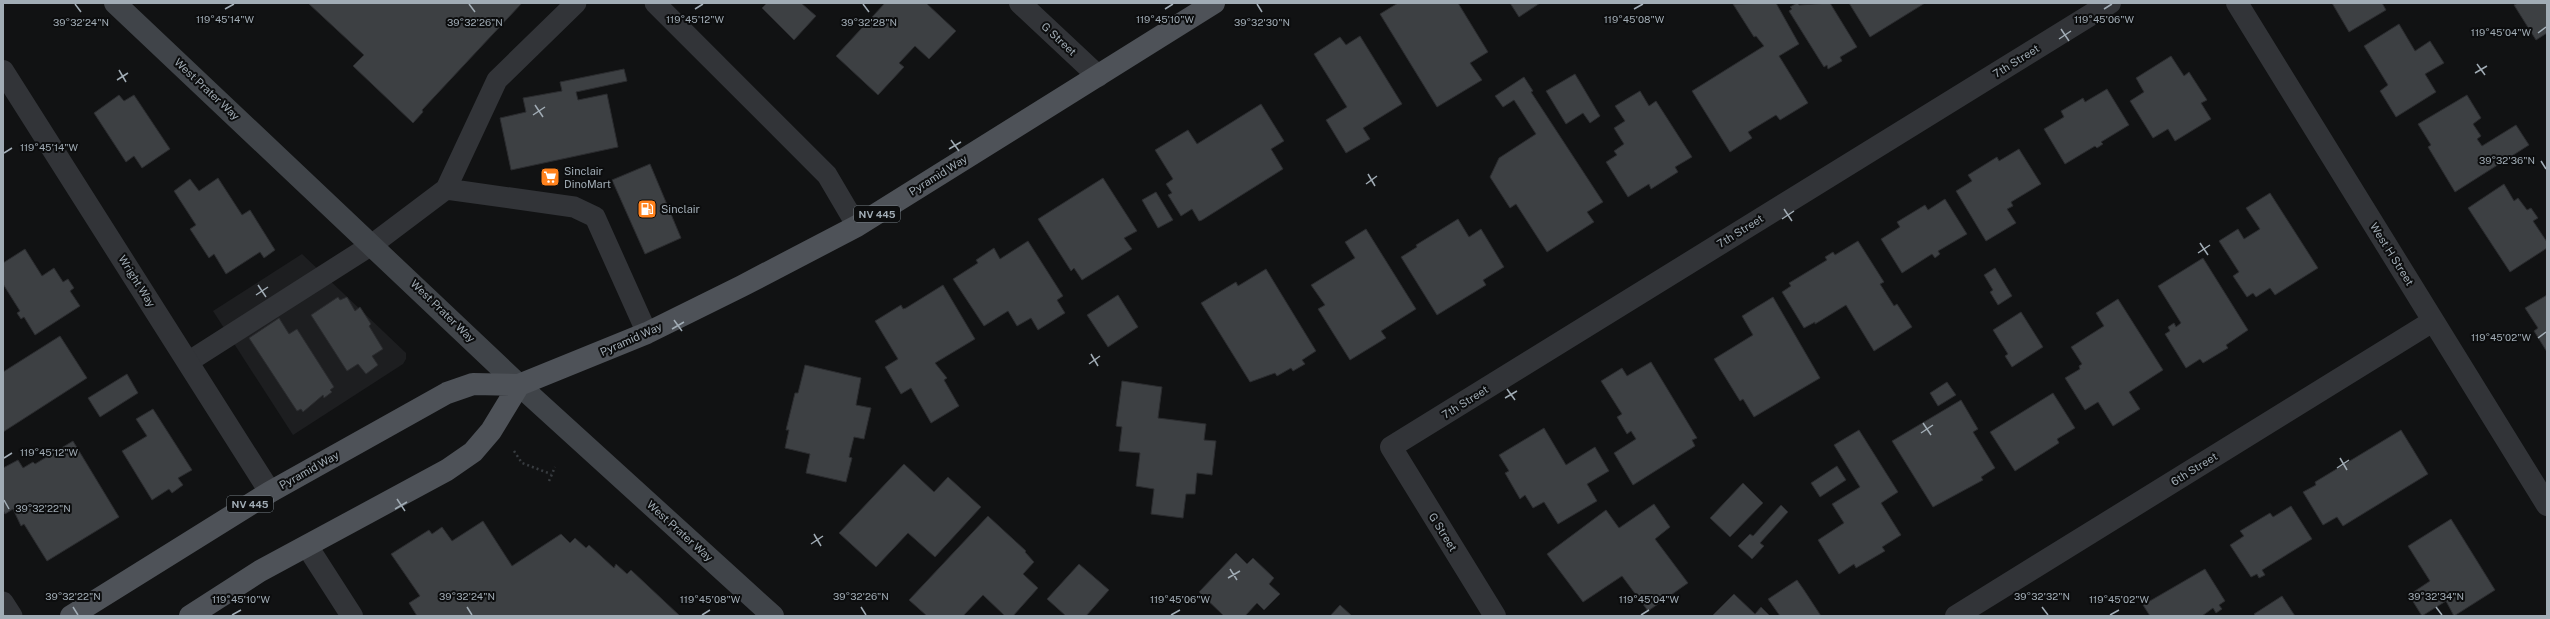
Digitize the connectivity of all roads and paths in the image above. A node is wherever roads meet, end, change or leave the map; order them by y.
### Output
1 (115, 3) edge
2 (576, 3) edge
3 (656, 3) edge
4 (1020, 3) edge
5 (1214, 3) edge
6 (2110, 3) edge
7 (2237, 3) edge
8 (3, 71) edge
9 (1098, 76) junction
10 (446, 189) junction
11 (856, 226) junction
12 (373, 244) junction
13 (2433, 321) junction
14 (647, 333) junction
15 (188, 362) junction
16 (519, 385) junction
17 (1391, 447) joint
18 (514, 452) dead end
19 (555, 467) dead end
20 (552, 474) junction
21 (549, 481) dead end
22 (270, 492) junction
23 (2547, 505) edge
24 (307, 546) junction
25 (3, 602) edge
26 (12, 616) edge
27 (71, 616) edge
28 (190, 616) edge
29 (352, 616) edge
30 (773, 616) edge
31 (1495, 616) edge
32 (1956, 616) edge

1 - 12 main road, West Prater Way
2 - 10 lane
3 - 11 lane
4 - 9 street, G Street
5 - 9 main road, Pyramid Way / NV 445
6 - 17 street, 7th Street
7 - 13 street, West H Street
8 - 15 street, Wright Way
9 - 11 main road, Pyramid Way / NV 445
10 - 12 lane
10 - 14 lane
11 - 14 main road, Pyramid Way / NV 445
12 - 15 lane
12 - 16 main road, West Prater Way
13 - 23 street, West H Street
13 - 32 street, 6th Street
14 - 16 main road, Pyramid Way / NV 445
15 - 22 street, Wright Way
16 - 22 main road, Pyramid Way / NV 445
16 - 24 main road
16 - 30 main road, West Prater Way
17 - 31 street, G Street
18 - 20 path
19 - 20 path
20 - 21 path
22 - 27 main road, Pyramid Way / NV 445
24 - 28 main road
24 - 29 street
25 - 26 lane

